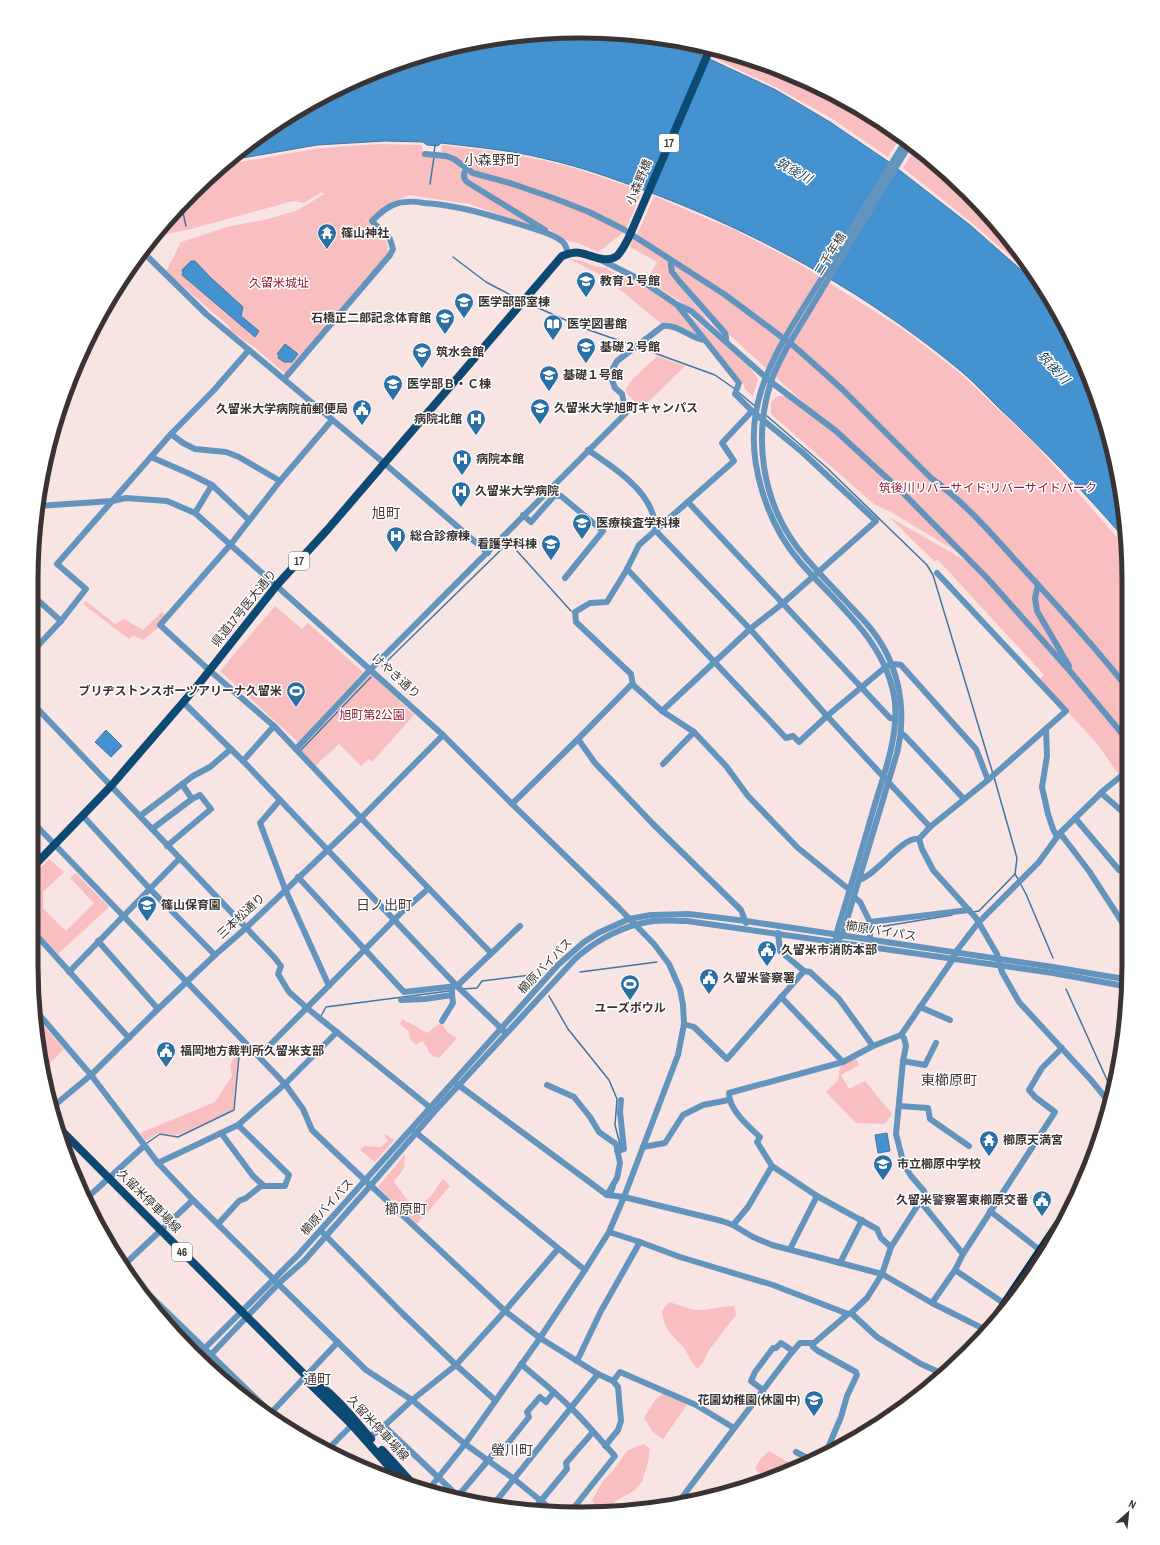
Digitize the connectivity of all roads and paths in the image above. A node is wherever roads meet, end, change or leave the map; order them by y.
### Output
1 (708, 53) edge
2 (903, 145) edge
3 (907, 148) edge
4 (425, 154) dead end
5 (466, 169) junction
6 (553, 236) junction
7 (568, 254) junction
8 (146, 255) edge
9 (600, 259) junction
10 (672, 261) junction
11 (676, 304) junction
12 (704, 340) junction
13 (726, 341) junction
14 (249, 350) junction
15 (769, 378) junction
16 (284, 379) junction
17 (752, 411) junction
18 (332, 420) junction
19 (171, 434) junction
20 (588, 450) junction
21 (151, 457) junction
22 (384, 463) junction
23 (280, 481) junction
24 (212, 485) junction
25 (112, 501) junction
26 (688, 502) junction
27 (43, 506) edge
28 (196, 513) junction
29 (523, 515) junction
30 (249, 520) junction
31 (656, 531) junction
32 (230, 544) junction
33 (488, 552) junction
34 (627, 569) junction
35 (937, 573) dead end
36 (816, 574) junction
37 (566, 578) dead end
38 (1038, 584) junction
39 (277, 585) junction
40 (38, 600) edge
41 (782, 604) junction
42 (61, 621) junction
43 (750, 629) junction
44 (38, 646) edge
45 (715, 662) junction
46 (889, 665) junction
47 (371, 669) junction
48 (209, 670) junction
49 (1074, 676) junction
50 (1122, 682) edge
51 (633, 685) junction
52 (861, 687) junction
53 (184, 702) junction
54 (38, 709) edge
55 (662, 711) junction
56 (827, 716) junction
57 (895, 719) junction
58 (274, 726) junction
59 (1046, 730) junction
60 (694, 732) junction
61 (902, 734) junction
62 (1122, 734) edge
63 (444, 735) junction
64 (578, 740) junction
65 (231, 749) junction
66 (296, 749) junction
67 (244, 761) junction
68 (663, 764) dead end
69 (883, 776) junction
70 (1122, 776) edge
71 (991, 777) junction
72 (888, 782) junction
73 (182, 784) junction
74 (111, 786) junction
75 (1101, 793) junction
76 (192, 799) junction
77 (964, 799) junction
78 (280, 800) junction
79 (512, 804) junction
80 (1122, 811) edge
81 (83, 816) junction
82 (140, 816) junction
83 (360, 818) junction
84 (1076, 818) junction
85 (38, 827) edge
86 (930, 827) junction
87 (152, 829) junction
88 (1059, 835) junction
89 (919, 839) junction
90 (55, 845) junction
91 (167, 846) junction
92 (327, 850) junction
93 (179, 859) junction
94 (38, 862) edge
95 (1119, 870) dead end
96 (298, 877) junction
97 (859, 880) junction
98 (149, 888) junction
99 (850, 888) junction
100 (286, 889) junction
101 (428, 889) junction
102 (854, 897) junction
103 (969, 910) junction
104 (123, 917) junction
105 (629, 919) junction
106 (977, 920) junction
107 (395, 921) junction
108 (746, 921) junction
109 (870, 922) junction
110 (1122, 922) edge
111 (635, 925) junction
112 (520, 926) dead end
113 (246, 928) junction
114 (746, 929) junction
115 (778, 933) junction
116 (839, 935) junction
117 (38, 937) edge
118 (870, 940) junction
119 (98, 941) junction
120 (836, 942) junction
121 (365, 950) junction
122 (491, 953) junction
123 (215, 955) junction
124 (954, 956) junction
125 (998, 959) junction
126 (1000, 966) junction
127 (1053, 970) junction
128 (804, 971) junction
129 (68, 972) junction
130 (1069, 973) junction
131 (1122, 979) edge
132 (187, 981) junction
133 (1121, 985) edge
134 (329, 986) junction
135 (455, 986) junction
136 (452, 994) junction
137 (781, 997) junction
138 (400, 1000) dead end
139 (920, 1007) junction
140 (307, 1008) junction
141 (158, 1009) junction
142 (41, 1016) edge
143 (950, 1020) dead end
144 (442, 1021) dead end
145 (684, 1024) junction
146 (504, 1031) junction
147 (337, 1032) junction
148 (901, 1035) junction
149 (129, 1038) junction
150 (936, 1043) dead end
151 (873, 1046) junction
152 (1062, 1048) junction
153 (259, 1056) junction
154 (903, 1061) junction
155 (843, 1062) junction
156 (91, 1075) junction
157 (286, 1084) junction
158 (456, 1084) junction
159 (547, 1085) dead end
160 (1106, 1098) edge
161 (621, 1100) dead end
162 (729, 1100) junction
163 (56, 1104) edge
164 (899, 1106) junction
165 (433, 1109) junction
166 (238, 1125) junction
167 (414, 1131) junction
168 (221, 1133) junction
169 (66, 1136) edge
170 (144, 1146) junction
171 (969, 1146) dead end
172 (643, 1147) junction
173 (617, 1151) junction
174 (158, 1162) junction
175 (772, 1166) junction
176 (109, 1178) junction
177 (366, 1180) junction
178 (263, 1186) junction
179 (371, 1186) junction
180 (607, 1195) junction
181 (90, 1196) edge
182 (817, 1196) junction
183 (624, 1197) junction
184 (193, 1200) junction
185 (920, 1202) junction
186 (990, 1211) junction
187 (862, 1220) junction
188 (218, 1224) junction
189 (733, 1225) junction
190 (321, 1230) junction
191 (161, 1231) junction
192 (609, 1232) junction
193 (326, 1236) junction
194 (640, 1242) junction
195 (891, 1247) junction
196 (558, 1249) junction
197 (790, 1249) junction
198 (1041, 1251) edge
199 (963, 1254) junction
200 (127, 1263) edge
201 (840, 1263) junction
202 (585, 1270) junction
203 (955, 1270) junction
204 (882, 1274) junction
205 (276, 1281) junction
206 (153, 1299) edge
207 (932, 1303) junction
208 (1003, 1303) edge
209 (505, 1311) junction
210 (244, 1314) junction
211 (850, 1314) junction
212 (981, 1329) edge
213 (540, 1338) junction
214 (338, 1342) junction
215 (812, 1343) junction
216 (204, 1348) junction
217 (793, 1351) junction
218 (201, 1352) edge
219 (210, 1355) junction
220 (207, 1358) edge
221 (577, 1361) junction
222 (521, 1364) junction
223 (456, 1365) junction
224 (938, 1371) edge
225 (598, 1374) junction
226 (306, 1376) junction
227 (613, 1381) junction
228 (763, 1390) junction
229 (554, 1392) junction
230 (253, 1397) edge
231 (412, 1400) junction
232 (495, 1400) junction
233 (571, 1407) junction
234 (273, 1411) edge
235 (354, 1423) junction
236 (384, 1426) junction
237 (734, 1428) junction
238 (593, 1432) junction
239 (368, 1438) junction
240 (465, 1444) junction
241 (331, 1446) edge
242 (605, 1446) junction
243 (829, 1446) edge
244 (796, 1452) dead end
245 (806, 1457) edge
246 (488, 1461) junction
247 (397, 1475) edge
248 (439, 1478) junction
249 (408, 1479) edge
250 (514, 1479) junction
251 (432, 1486) edge
252 (453, 1492) edge
253 (462, 1494) edge
254 (682, 1498) edge
255 (497, 1500) edge
256 (541, 1500) junction
257 (537, 1505) edge
258 (548, 1506) edge
259 (575, 1507) edge

1 - 9 main road, 小森野橋 / 17
2 - 15 street, 二千年橋
3 - 15 street, 二千年橋
4 - 5 street
5 - 6 street
5 - 10 street
6 - 7 street
6 - 16 street
7 - 9 main road, 17
7 - 22 main road, 県道17号医大通り / 17
8 - 14 street
9 - 11 street
10 - 13 street
10 - 38 street
11 - 12 street
11 - 13 street
12 - 17 street
12 - 20 street
13 - 15 street
14 - 16 street
14 - 19 street
15 - 36 street
15 - 36 street
15 - 49 street
16 - 18 street
17 - 26 street
17 - 36 street
18 - 22 street
18 - 23 street
19 - 21 street
19 - 23 street
20 - 29 street
20 - 31 street
21 - 24 street
21 - 25 street
22 - 33 street
22 - 39 main road, 県道17号医大通り / 17
23 - 30 street
24 - 28 street
24 - 30 street
25 - 27 street, けやき通り
25 - 28 street, けやき通り
25 - 42 street
26 - 31 street
26 - 41 street
28 - 32 street, けやき通り
29 - 33 street
29 - 37 street
30 - 32 street
31 - 34 street
31 - 43 street
32 - 39 street, けやき通り
32 - 48 street
33 - 47 street
34 - 45 street
34 - 51 street
35 - 59 street
36 - 41 street
36 - 46 street
38 - 49 street
38 - 50 street
39 - 47 street, けやき通り
39 - 48 main road, 県道17号医大通り / 17
40 - 42 street
41 - 43 street
41 - 52 street
42 - 44 street
43 - 45 street
43 - 56 street
45 - 55 street
45 - 56 street
46 - 52 street
46 - 57 street
46 - 61 street
46 - 71 street
47 - 63 street, けやき通り
47 - 66 street
48 - 53 main road, 県道17号医大通り / 17
48 - 58 street
49 - 62 street
51 - 55 street
51 - 64 street
52 - 56 street
52 - 57 street
53 - 65 street
53 - 74 main road, 県道17号医大通り / 17
54 - 74 street
55 - 60 street
56 - 69 street
57 - 69 street
58 - 66 street
58 - 67 street
59 - 71 street
59 - 88 street
60 - 68 street
60 - 99 street
61 - 72 street
61 - 77 street
63 - 79 street, けやき通り
63 - 83 street, 三本松通り
64 - 79 street
64 - 108 street
65 - 67 street
65 - 73 street
66 - 83 street
67 - 78 street
69 - 72 street
69 - 99 street
70 - 75 street
71 - 77 street
72 - 86 street
72 - 97 street
73 - 76 street
73 - 82 street
74 - 81 main road, 県道17号医大通り / 17
74 - 82 street
75 - 80 street
75 - 84 street
76 - 87 street
76 - 91 street
77 - 86 street
78 - 92 street
78 - 100 street
79 - 105 street, けやき通り
81 - 90 main road, 県道17号医大通り / 17
81 - 98 street
82 - 87 street
83 - 92 street, 三本松通り
83 - 101 street
84 - 88 street
84 - 95 street
85 - 90 street
86 - 89 street
87 - 91 street
88 - 106 street
88 - 110 street
89 - 97 street
89 - 103 street
90 - 94 main road, 県道17号医大通り / 17
90 - 104 street
91 - 93 street
92 - 96 street, 三本松通り
92 - 107 street
93 - 98 street
93 - 113 street
96 - 100 street, 三本松通り
96 - 121 street
97 - 102 street
98 - 104 street
98 - 123 street
99 - 116 street
100 - 113 street, 三本松通り
100 - 134 street
101 - 107 street
101 - 122 street
102 - 109 street
102 - 116 street
103 - 106 street
103 - 109 street
104 - 119 street
104 - 132 street
105 - 108 street, 櫛原バイパス
105 - 111 street, けやき通り
105 - 146 street, 櫛原バイパス
106 - 124 street
106 - 125 street
107 - 121 street
107 - 135 street
108 - 114 street
108 - 116 street, 櫛原バイパス
109 - 118 street
111 - 114 street, 櫛原バイパス
111 - 145 street, けやき通り
111 - 146 street, 櫛原バイパス
112 - 122 street
113 - 123 street, 三本松通り
113 - 140 street
114 - 115 street, 櫛原バイパス
115 - 120 street, 櫛原バイパス
115 - 128 street
116 - 118 street, 櫛原バイパス
116 - 120 street
117 - 129 street
118 - 124 street, 櫛原バイパス
119 - 129 street
119 - 141 street
120 - 124 street, 櫛原バイパス
121 - 134 street
121 - 135 street
122 - 135 street
123 - 132 street, 三本松通り
124 - 125 street, 櫛原バイパス
124 - 126 street, 櫛原バイパス
124 - 139 street
125 - 126 street
125 - 127 street, 櫛原バイパス
126 - 127 street, 櫛原バイパス
126 - 152 street
127 - 130 street, 櫛原バイパス
128 - 137 street
128 - 151 street
129 - 149 street
130 - 131 street, 櫛原バイパス
130 - 133 street, 櫛原バイパス
132 - 141 street, 三本松通り
132 - 153 street
134 - 140 street
135 - 136 street
135 - 146 street
136 - 138 street
136 - 144 street
137 - 145 street
137 - 155 street
139 - 143 street
139 - 148 street
140 - 147 street
140 - 153 street
141 - 149 street, 三本松通り
142 - 156 street
145 - 172 street, けやき通り
146 - 158 street, 櫛原バイパス
147 - 157 street
147 - 165 street
148 - 151 street
148 - 154 street
149 - 156 street, 三本松通り
150 - 154 street
151 - 155 street
152 - 160 street
152 - 186 street
153 - 157 street
154 - 164 street
155 - 162 street
156 - 163 street, 三本松通り
156 - 170 street
157 - 166 street
157 - 177 street
158 - 165 street, 櫛原バイパス
158 - 180 street
159 - 173 street
161 - 173 street
162 - 172 street
162 - 175 street
164 - 171 street
164 - 185 street
165 - 167 street, 櫛原バイパス
166 - 168 street
166 - 178 street
167 - 177 street, 櫛原バイパス
167 - 179 street, 櫛原バイパス
167 - 196 street
168 - 174 street
168 - 178 street
169 - 176 main road, 久留米停車場線 / 46
170 - 174 street
170 - 176 street
172 - 183 street, けやき通り
173 - 180 street
174 - 184 street
175 - 182 street
175 - 189 street
176 - 181 street
176 - 191 main road, 久留米停車場線 / 46
177 - 179 street
177 - 190 street, 櫛原バイパス
178 - 188 street
179 - 193 street, 櫛原バイパス
179 - 209 street
180 - 183 street
182 - 187 street
182 - 197 street
183 - 189 street
183 - 192 street, けやき通り
184 - 188 street
184 - 191 street
185 - 195 street
185 - 199 street
186 - 198 street
186 - 199 street
187 - 195 street
187 - 201 street
188 - 205 street
189 - 197 street
190 - 193 street
190 - 205 street, 櫛原バイパス
191 - 200 street
191 - 210 main road, 久留米停車場線 / 46
192 - 194 street
192 - 202 street, けやき通り
193 - 205 street, 櫛原バイパス
193 - 223 street
194 - 211 street
194 - 221 street
195 - 204 street
196 - 202 street
196 - 209 street
197 - 201 street
199 - 203 street
201 - 204 street
202 - 213 street, けやき通り
203 - 207 street
203 - 208 street
204 - 207 street
204 - 211 street
205 - 210 street, 櫛原バイパス
205 - 214 street
206 - 216 street
207 - 212 street
209 - 213 street
209 - 223 street
210 - 216 street, 櫛原バイパス
210 - 219 street, 櫛原バイパス
210 - 226 main road, 久留米停車場線 / 46
211 - 215 street
211 - 224 street
213 - 221 street
213 - 222 street, けやき通り
214 - 226 street
214 - 231 street
215 - 217 street
215 - 243 street
216 - 218 street, 櫛原バイパス
216 - 219 street
217 - 228 street
217 - 228 street
219 - 220 street, 櫛原バイパス
219 - 230 street
221 - 225 street
222 - 229 street
222 - 232 street, けやき通り
223 - 231 street
223 - 232 street
225 - 227 street
225 - 233 street
226 - 234 street
226 - 235 main road, 久留米停車場線 / 46
227 - 237 street
227 - 242 street
228 - 237 street
229 - 233 street
229 - 246 street
231 - 236 street
231 - 240 street
232 - 240 street, けやき通り
233 - 238 street
233 - 250 street
235 - 239 main road, 久留米停車場線 / 46
235 - 241 street
236 - 239 street
236 - 248 street
237 - 254 street
238 - 242 street
238 - 256 street
239 - 247 main road, 久留米停車場線 / 46
239 - 249 main road, 久留米停車場線 / 46
240 - 246 street
240 - 248 street, けやき通り
242 - 259 street
244 - 245 street
246 - 250 street
246 - 253 street
248 - 251 street, けやき通り
248 - 252 street
250 - 255 street
250 - 256 street
256 - 257 street
256 - 258 street

